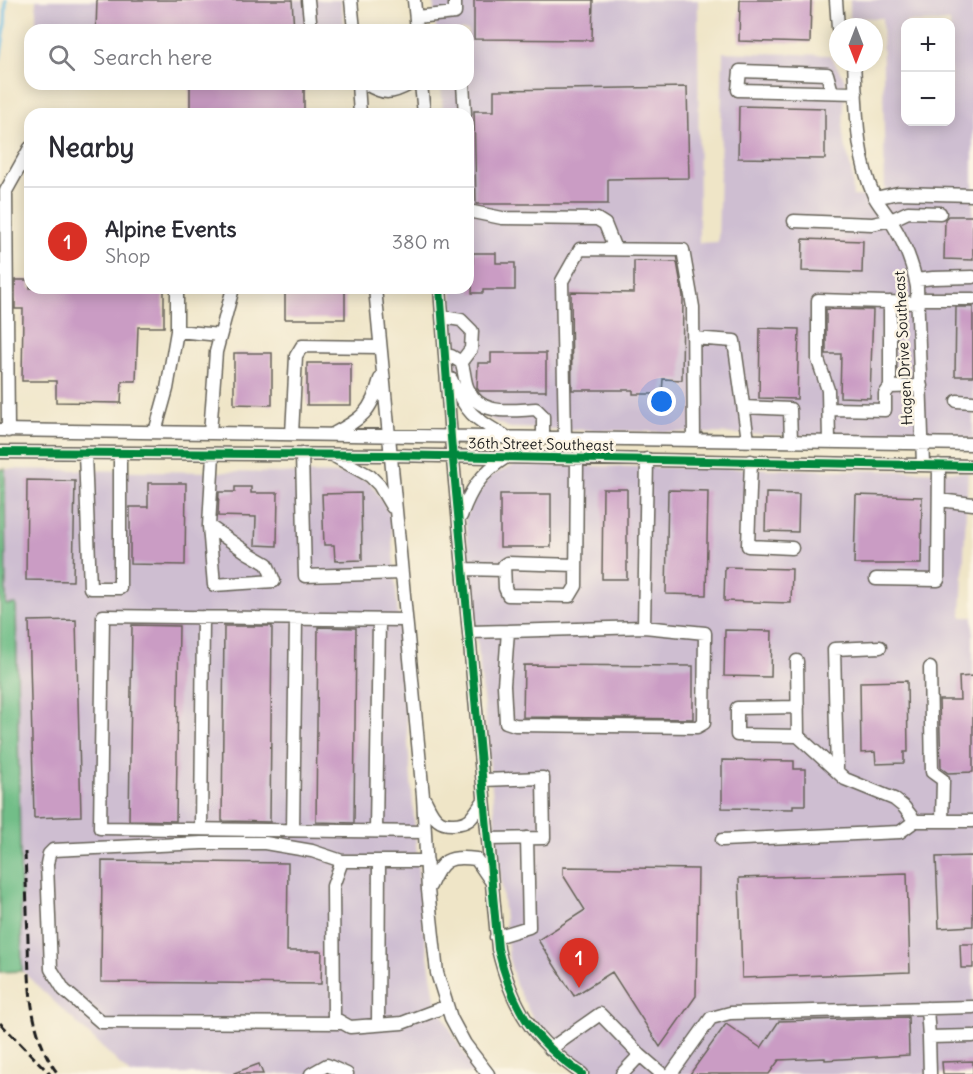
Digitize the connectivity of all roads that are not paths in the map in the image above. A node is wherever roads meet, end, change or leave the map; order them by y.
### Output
1 (308, 0) edge
2 (351, 0) edge
3 (414, 0) edge
4 (455, 0) edge
5 (836, 0) edge
6 (416, 17) junction
7 (837, 18) edge
8 (310, 24) edge
9 (353, 24) edge
10 (417, 24) edge
11 (855, 72) edge
12 (358, 90) edge
13 (376, 90) edge
14 (397, 90) edge
15 (422, 90) edge
16 (463, 90) edge
17 (832, 92) junction
18 (856, 93) junction
19 (360, 108) edge
20 (423, 108) edge
21 (465, 108) edge
22 (24, 159) edge
23 (973, 195) edge
24 (876, 198) junction
25 (474, 212) edge
26 (940, 213) dead end
27 (891, 220) junction
28 (794, 221) dead end
29 (615, 249) junction
30 (973, 278) edge
31 (916, 280) junction
32 (177, 294) edge
33 (231, 294) edge
34 (376, 294) edge
35 (441, 294) edge
36 (973, 299) edge
37 (918, 301) junction
38 (890, 302) junction
39 (443, 317) junction
40 (177, 331) junction
41 (220, 335) junction
42 (693, 338) junction
43 (380, 347) junction
44 (446, 356) junction
45 (461, 362) junction
46 (382, 369) junction
47 (447, 370) junction
48 (921, 386) junction
49 (890, 387) junction
50 (957, 401) dead end
51 (973, 402) edge
52 (744, 407) junction
53 (829, 409) junction
54 (4, 430) edge
55 (155, 432) junction
56 (210, 433) junction
57 (292, 434) junction
58 (331, 435) junction
59 (389, 436) junction
60 (506, 436) junction
61 (543, 437) junction
62 (565, 437) junction
63 (451, 438) junction
64 (694, 440) junction
65 (748, 440) junction
66 (791, 441) junction
67 (829, 441) junction
68 (923, 443) junction
69 (973, 444) edge
70 (0, 452) edge
71 (85, 453) junction
72 (120, 453) junction
73 (213, 454) junction
74 (302, 454) junction
75 (331, 454) junction
76 (390, 455) junction
77 (453, 457) junction
78 (507, 458) junction
79 (577, 458) junction
80 (647, 459) junction
81 (751, 461) junction
82 (923, 465) junction
83 (939, 465) junction
84 (973, 466) edge
85 (939, 500) junction
86 (973, 504) edge
87 (395, 511) junction
88 (459, 520) junction
89 (209, 526) junction
90 (792, 549) dead end
91 (576, 565) junction
92 (464, 569) junction
93 (504, 570) junction
94 (401, 573) junction
95 (876, 579) dead end
96 (203, 617) junction
97 (296, 619) junction
98 (379, 620) junction
99 (405, 620) junction
100 (644, 627) junction
101 (508, 631) junction
102 (470, 632) junction
103 (880, 647) dead end
104 (797, 661) dead end
105 (930, 668) dead end
106 (798, 707) junction
107 (798, 736) junction
108 (837, 771) junction
109 (483, 780) junction
110 (423, 796) junction
111 (484, 800) junction
112 (915, 821) junction
113 (942, 821) junction
114 (973, 821) edge
115 (201, 829) junction
116 (293, 830) junction
117 (376, 831) junction
118 (425, 832) junction
119 (527, 838) junction
120 (488, 839) junction
121 (722, 840) dead end
122 (342, 861) junction
123 (379, 861) junction
124 (427, 861) junction
125 (491, 882) junction
126 (428, 890) junction
127 (496, 937) junction
128 (447, 1006) junction
129 (973, 1007) edge
130 (927, 1008) junction
131 (343, 1023) junction
132 (378, 1025) junction
133 (973, 1036) edge
134 (929, 1037) junction
135 (550, 1049) junction
136 (640, 1055) junction
137 (484, 1073) edge
138 (311, 1074) edge
139 (347, 1074) edge
140 (582, 1074) edge
141 (622, 1074) edge
142 (662, 1074) edge
143 (671, 1074) edge
144 (930, 1074) edge

1 - 8 street
2 - 9 street
3 - 6 street
4 - 6 street
5 - 7 street
6 - 10 street
11 - 18 street, Hagen Drive Southeast
12 - 19 street
13 - 14 street
15 - 20 street
16 - 21 street
17 - 17 street
17 - 18 street
18 - 24 street, Hagen Drive Southeast
22 - 54 street
23 - 24 street
24 - 27 street, Hagen Drive Southeast
25 - 29 street
26 - 27 street
27 - 28 street
27 - 31 street, Hagen Drive Southeast
29 - 42 street
29 - 62 street
30 - 31 street
31 - 37 street, Hagen Drive Southeast
32 - 40 street
33 - 41 street
34 - 43 street
35 - 39 street
36 - 37 street
37 - 38 street
37 - 48 street, Hagen Drive Southeast
38 - 49 street
38 - 53 street
39 - 44 street
39 - 45 street
40 - 41 street
40 - 55 street
41 - 56 street
42 - 52 street
42 - 64 street
43 - 46 street
43 - 57 street
44 - 45 street
44 - 47 street
45 - 61 street
46 - 58 street
46 - 59 street
47 - 60 street
47 - 63 street
48 - 49 street
48 - 68 street, Hagen Drive Southeast
49 - 53 street
50 - 51 street
52 - 65 street
52 - 66 street
53 - 67 street
54 - 55 street, 36th Street Southeast
55 - 56 street, 36th Street Southeast
56 - 57 street, 36th Street Southeast
57 - 58 street, 36th Street Southeast
58 - 59 street, 36th Street Southeast
59 - 63 street, 36th Street Southeast
59 - 76 street
60 - 61 street, 36th Street Southeast
60 - 63 street, 36th Street Southeast
61 - 62 street, 36th Street Southeast
62 - 64 street, 36th Street Southeast
63 - 77 street
64 - 65 street, 36th Street Southeast
65 - 66 street, 36th Street Southeast
66 - 67 street, 36th Street Southeast
67 - 68 street, 36th Street Southeast
68 - 69 street, 36th Street Southeast
68 - 82 street, Hagen Drive Southeast
70 - 71 street, 36th Street Southeast
71 - 72 street, 36th Street Southeast
71 - 72 street
72 - 73 street, 36th Street Southeast
73 - 74 street, 36th Street Southeast
73 - 89 street
74 - 75 street, 36th Street Southeast
74 - 94 street
75 - 76 street, 36th Street Southeast
75 - 87 street
76 - 77 street, 36th Street Southeast
76 - 87 street
77 - 78 street, 36th Street Southeast
77 - 88 street
78 - 79 street, 36th Street Southeast
78 - 88 street
79 - 80 street, 36th Street Southeast
79 - 91 street
80 - 81 street, 36th Street Southeast
80 - 100 street
81 - 82 street, 36th Street Southeast
81 - 90 street
82 - 83 street, 36th Street Southeast
83 - 84 street, 36th Street Southeast
83 - 85 street
85 - 86 street
85 - 95 street
87 - 94 street
88 - 92 street
89 - 89 street
91 - 93 street
91 - 93 street
92 - 93 street
92 - 102 street
94 - 99 street
96 - 97 street
96 - 115 street
96 - 115 street
97 - 98 street
97 - 116 street
98 - 99 street
98 - 117 street
99 - 110 street
100 - 101 street
100 - 101 street
101 - 102 street
102 - 109 street
103 - 108 street
104 - 106 street
105 - 113 street
106 - 107 street
106 - 107 street
107 - 108 street
108 - 112 street
109 - 111 street
109 - 119 street
110 - 111 street
110 - 118 street
111 - 120 street
112 - 113 street
112 - 121 street
113 - 114 street
115 - 116 street
116 - 117 street
117 - 118 street
118 - 124 street
119 - 120 street
119 - 127 street
120 - 125 street
122 - 123 street
122 - 131 street
122 - 131 street
123 - 124 street
123 - 132 street
124 - 126 street
125 - 126 street
125 - 127 street
126 - 128 street
127 - 135 street
128 - 132 street
128 - 137 street
129 - 130 street
130 - 134 street
130 - 143 street
131 - 132 street
133 - 134 street
134 - 144 street
135 - 136 street
135 - 140 street
136 - 141 street
136 - 142 street
138 - 139 street

